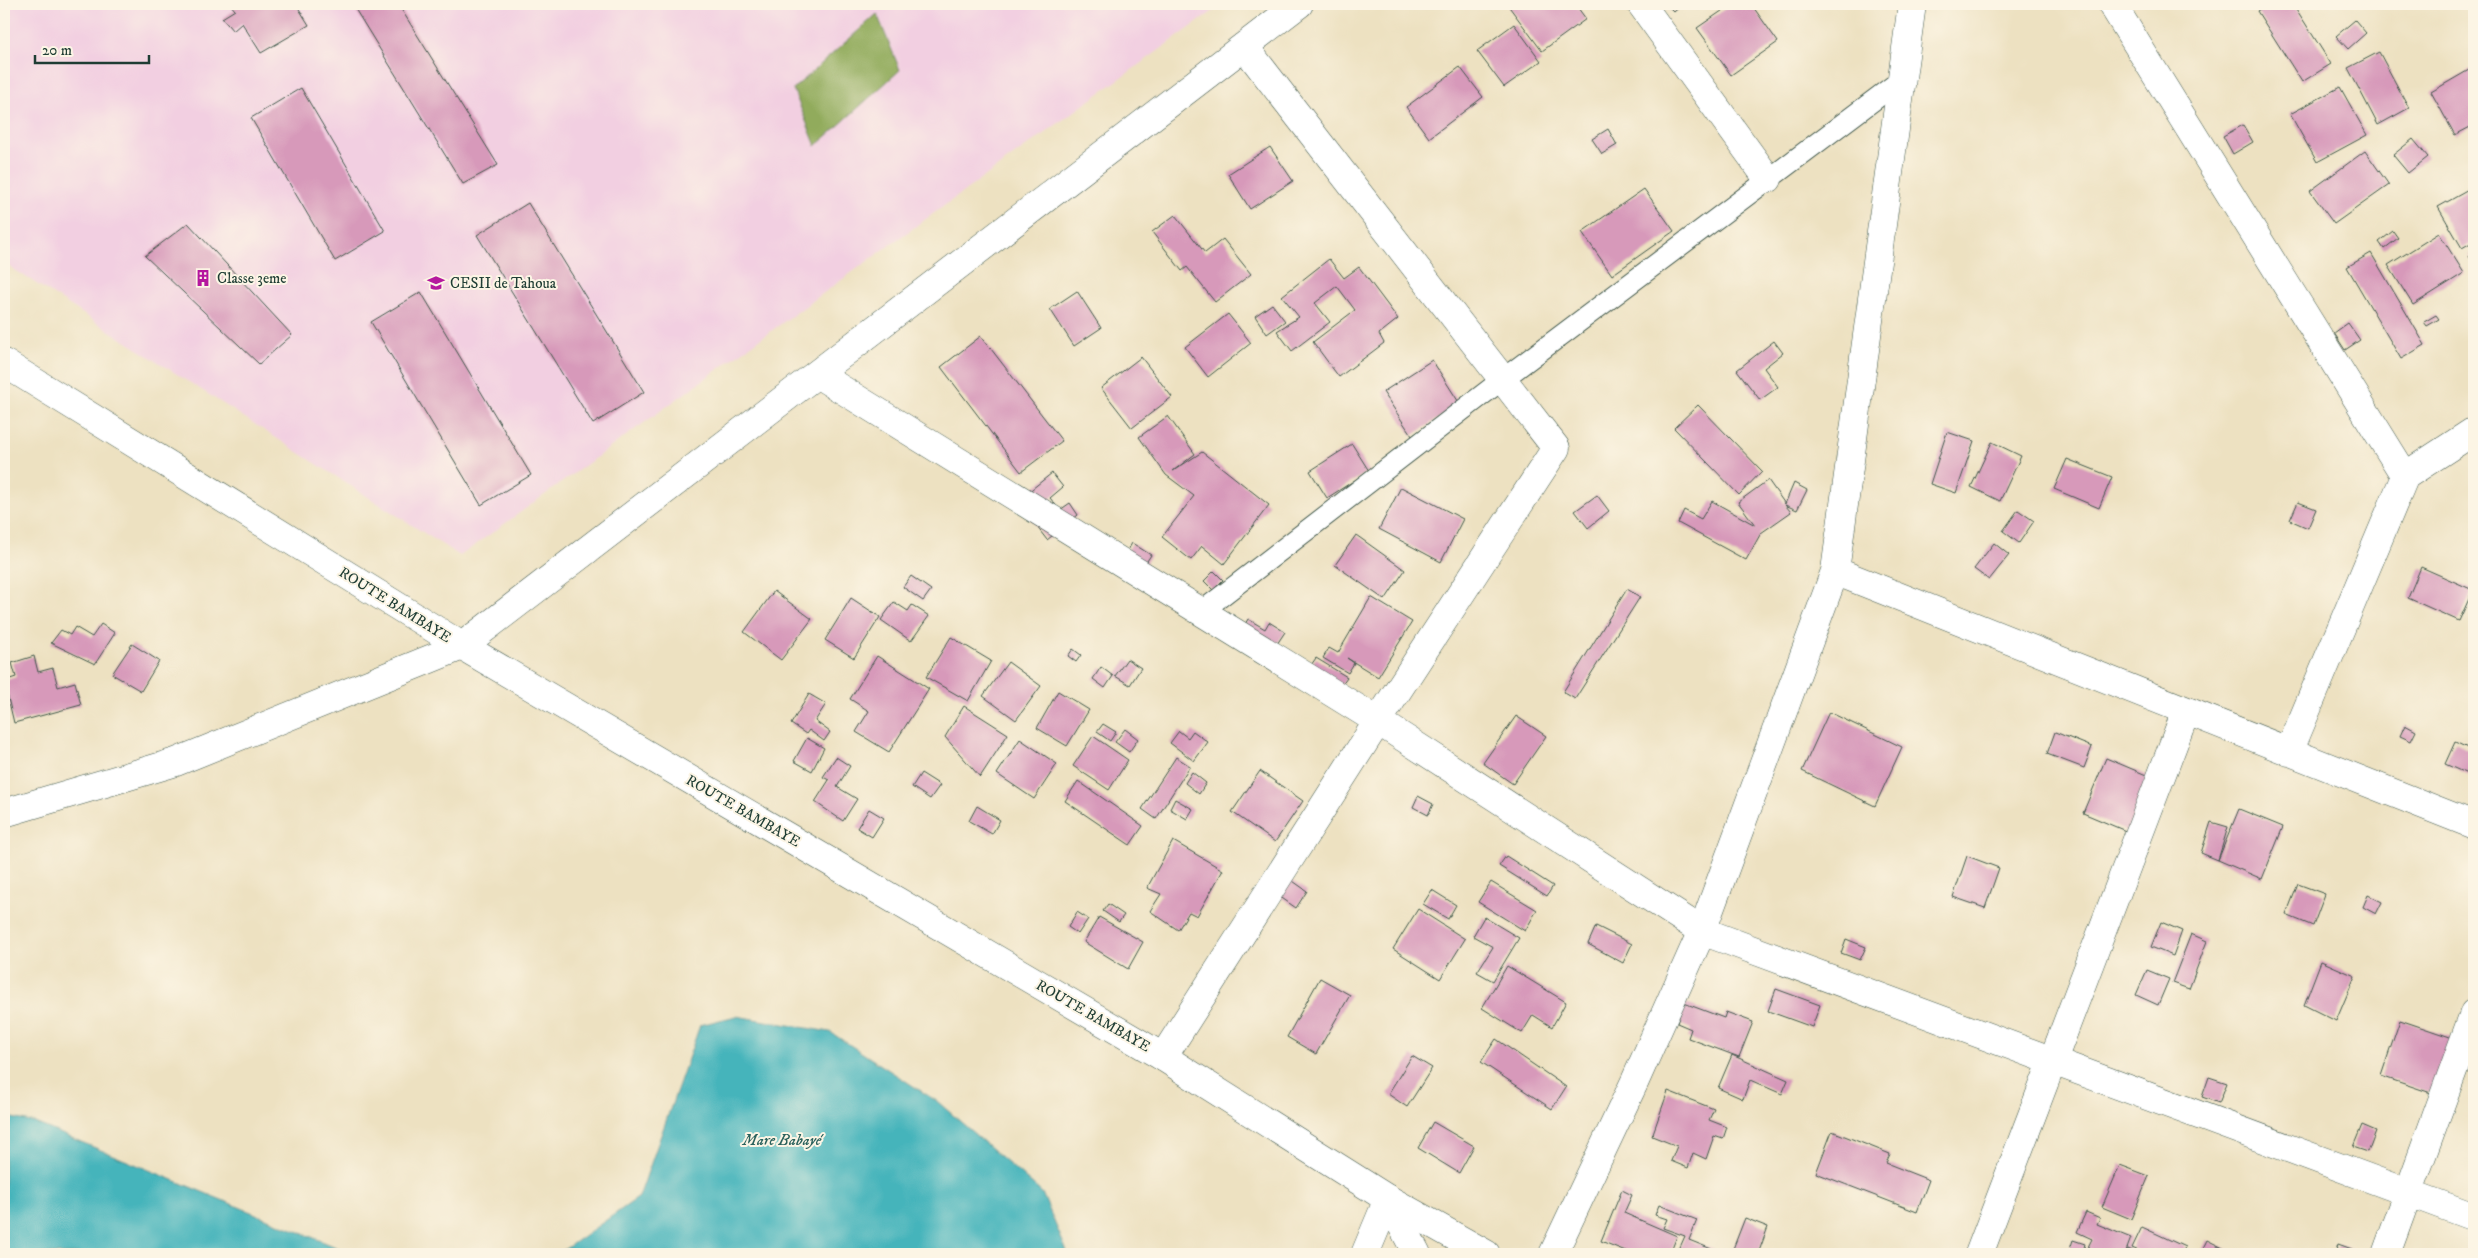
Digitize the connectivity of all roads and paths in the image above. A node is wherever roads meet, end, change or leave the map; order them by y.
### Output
1 (1299, 4) edge
2 (1641, 4) edge
3 (1912, 4) edge
4 (2112, 4) edge
5 (1244, 46) junction
6 (1902, 79) junction
7 (1768, 179) junction
8 (4, 363) edge
9 (817, 374) junction
10 (1503, 379) junction
11 (2474, 431) edge
12 (2404, 476) junction
13 (1835, 571) junction
14 (1201, 612) junction
15 (462, 646) junction
16 (2186, 710) junction
17 (1378, 721) junction
18 (2289, 752) junction
19 (4, 813) edge
20 (2474, 825) edge
21 (1702, 931) junction
22 (2474, 1013) edge
23 (1163, 1058) junction
24 (2052, 1062) junction
25 (2410, 1193) junction
26 (1388, 1199) junction
27 (2474, 1217) edge
28 (1365, 1254) edge
29 (1418, 1254) edge
30 (1486, 1254) edge
31 (1553, 1254) edge
32 (1980, 1254) edge
33 (2386, 1254) edge

1 - 5 street
2 - 7 street
3 - 6 street
4 - 12 street
5 - 9 street
5 - 10 street
6 - 7 lane
6 - 13 street
7 - 10 lane
8 - 15 street, ROUTE BAMBAYE
9 - 14 street
9 - 15 street
10 - 14 lane
10 - 17 street
11 - 12 street
12 - 18 street
13 - 16 street
13 - 21 street
14 - 17 street
15 - 19 street
15 - 23 street, ROUTE BAMBAYE
16 - 18 street
16 - 24 street
17 - 21 street
17 - 23 street
18 - 20 street
21 - 24 street
21 - 31 street
22 - 25 street
23 - 26 street, ROUTE BAMBAYE
24 - 25 street
24 - 32 street
25 - 27 street
25 - 33 street
26 - 28 street
26 - 29 street
26 - 30 street, ROUTE BAMBAYE

